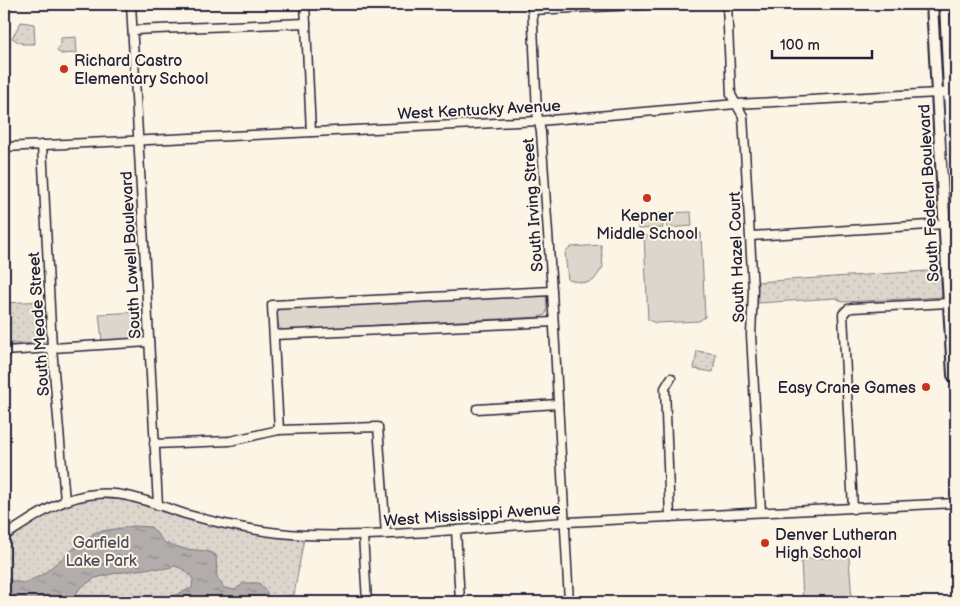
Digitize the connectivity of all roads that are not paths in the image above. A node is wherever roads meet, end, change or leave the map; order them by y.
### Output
1 (131, 4) edge
2 (305, 4) edge
3 (658, 4) edge
4 (727, 4) edge
5 (932, 4) edge
6 (945, 4) edge
7 (532, 7) edge
8 (306, 23) junction
9 (133, 30) junction
10 (953, 92) edge
11 (938, 93) junction
12 (736, 104) junction
13 (539, 121) junction
14 (311, 132) junction
15 (138, 141) junction
16 (42, 145) junction
17 (4, 147) edge
18 (945, 224) junction
19 (751, 236) junction
20 (956, 243) edge
21 (552, 291) junction
22 (949, 303) junction
23 (554, 322) junction
24 (274, 335) junction
25 (149, 342) junction
26 (52, 348) junction
27 (4, 350) edge
28 (671, 378) dead end
29 (956, 379) edge
30 (558, 404) junction
31 (477, 409) dead end
32 (279, 430) junction
33 (154, 444) junction
34 (65, 501) junction
35 (956, 503) edge
36 (158, 505) junction
37 (853, 509) junction
38 (761, 512) junction
39 (670, 517) junction
40 (565, 522) junction
41 (456, 530) junction
42 (386, 534) junction
43 (363, 535) junction
44 (4, 536) edge
45 (367, 602) edge
46 (460, 602) edge
47 (569, 602) edge

1 - 9 street, South Lowell Boulevard
2 - 8 street
3 - 7 street
4 - 12 street, South Hazel Court
5 - 11 main road, South Federal Boulevard
6 - 10 main road, South Federal Boulevard
7 - 13 street, South Irving Street
8 - 9 street
8 - 14 street
9 - 15 street, South Lowell Boulevard
10 - 11 street, West Kentucky Avenue
10 - 20 main road, South Federal Boulevard
11 - 12 street, West Kentucky Avenue
11 - 18 main road, South Federal Boulevard
12 - 13 street, West Kentucky Avenue
12 - 19 street, South Hazel Court
13 - 14 street, West Kentucky Avenue
13 - 21 street, South Irving Street
14 - 15 street, West Kentucky Avenue
15 - 16 street, West Kentucky Avenue
15 - 25 street, South Lowell Boulevard
16 - 17 street, West Kentucky Avenue
16 - 26 street, South Meade Street
18 - 19 street
18 - 22 main road, South Federal Boulevard
19 - 38 street, South Hazel Court
21 - 23 street, South Irving Street
21 - 24 street
22 - 29 main road, South Federal Boulevard
22 - 37 street
23 - 24 street
23 - 30 street, South Irving Street
24 - 32 street
25 - 26 street
25 - 33 street, South Lowell Boulevard
26 - 27 street
26 - 34 street, South Meade Street
28 - 39 street
30 - 31 street
30 - 40 street, South Irving Street
32 - 33 street
32 - 42 street
33 - 36 street, South Lowell Boulevard
34 - 36 street, West Mississippi Avenue
34 - 44 street, West Mississippi Avenue
35 - 37 street, West Mississippi Avenue
36 - 43 street, West Mississippi Avenue
37 - 38 street, West Mississippi Avenue
38 - 39 street, West Mississippi Avenue
39 - 40 street, West Mississippi Avenue
40 - 41 street, West Mississippi Avenue
40 - 47 street, South Irving Street
41 - 42 street, West Mississippi Avenue
41 - 46 street
42 - 43 street, West Mississippi Avenue
43 - 45 street

